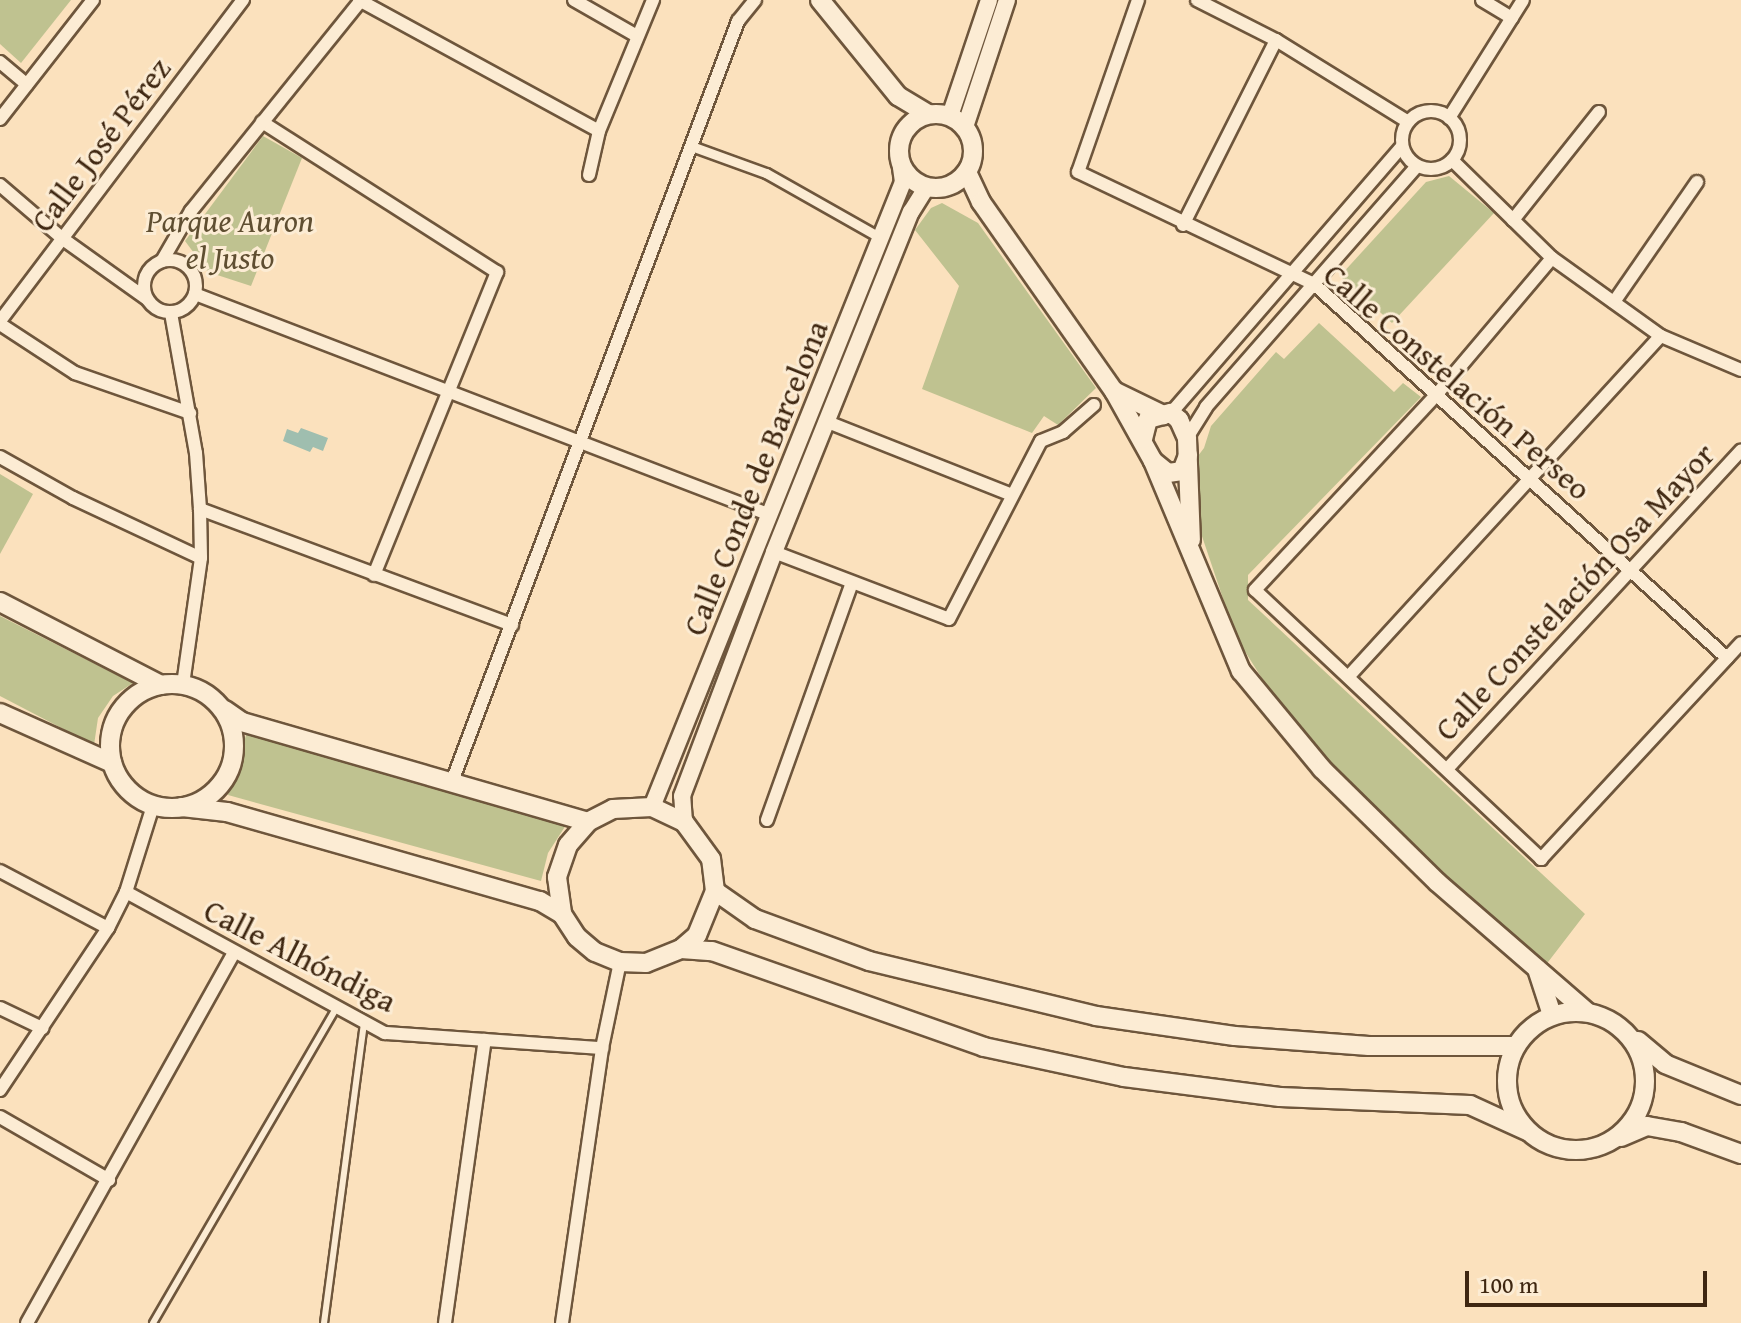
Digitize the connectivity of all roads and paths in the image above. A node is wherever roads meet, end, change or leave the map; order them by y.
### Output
1 (93, 0) edge
2 (243, 0) edge
3 (360, 0) edge
4 (574, 0) edge
5 (653, 0) edge
6 (755, 0) edge
7 (820, 0) edge
8 (989, 0) edge
9 (1007, 0) edge
10 (1138, 0) edge
11 (1197, 0) edge
12 (1482, 0) edge
13 (1523, 0) edge
14 (1512, 18) junction
15 (635, 35) junction
16 (1276, 40) junction
17 (0, 62) edge
18 (27, 85) junction
19 (898, 96) junction
20 (1599, 112) dead end
21 (928, 114) junction
22 (1449, 118) junction
23 (0, 119) edge
24 (957, 121) junction
25 (262, 122) junction
26 (1408, 122) junction
27 (905, 129) junction
28 (599, 131) junction
29 (1402, 146) junction
30 (694, 147) junction
31 (1452, 160) junction
32 (1417, 166) junction
33 (901, 167) junction
34 (967, 172) junction
35 (589, 175) dead end
36 (1697, 182) dead end
37 (0, 185) edge
38 (951, 186) junction
39 (926, 188) junction
40 (981, 202) junction
41 (1513, 220) junction
42 (1183, 225) junction
43 (881, 238) junction
44 (63, 239) junction
45 (1552, 258) junction
46 (162, 261) junction
47 (1291, 276) junction
48 (1314, 284) junction
49 (195, 294) junction
50 (147, 299) junction
51 (1614, 302) junction
52 (171, 313) junction
53 (0, 323) edge
54 (1661, 336) junction
55 (1741, 370) edge
56 (1114, 391) junction
57 (446, 393) junction
58 (1438, 393) junction
59 (1094, 405) dead end
60 (190, 413) junction
61 (1167, 414) junction
62 (825, 421) junction
63 (1143, 439) junction
64 (581, 446) junction
65 (1187, 447) junction
66 (1741, 451) edge
67 (0, 457) edge
68 (1153, 461) junction
69 (1531, 478) junction
70 (1012, 495) junction
71 (200, 509) junction
72 (770, 515) junction
73 (1191, 551) junction
74 (774, 552) junction
75 (201, 558) junction
76 (1631, 570) junction
77 (374, 575) junction
78 (851, 585) junction
79 (0, 602) edge
80 (512, 625) junction
81 (1741, 643) edge
82 (1727, 658) junction
83 (1349, 676) junction
84 (161, 685) junction
85 (183, 685) junction
86 (220, 706) junction
87 (0, 713) edge
88 (112, 763) junction
89 (1448, 768) junction
90 (453, 779) junction
91 (153, 806) junction
92 (182, 807) junction
93 (652, 807) junction
94 (767, 820) dead end
95 (588, 822) junction
96 (684, 822) junction
97 (0, 871) edge
98 (715, 891) junction
99 (126, 892) junction
100 (562, 914) junction
101 (108, 928) junction
102 (681, 949) junction
103 (233, 954) junction
104 (620, 962) junction
105 (1537, 969) junction
106 (0, 1008) edge
107 (335, 1010) junction
108 (1586, 1011) junction
109 (1552, 1015) junction
110 (364, 1023) junction
111 (42, 1028) junction
112 (1623, 1028) junction
113 (485, 1040) junction
114 (1516, 1046) junction
115 (602, 1048) junction
116 (0, 1090) edge
117 (1741, 1095) edge
118 (0, 1117) edge
119 (1527, 1131) junction
120 (1608, 1143) junction
121 (1741, 1154) edge
122 (109, 1180) junction
123 (27, 1323) edge
124 (153, 1323) edge
125 (324, 1323) edge
126 (445, 1323) edge
127 (562, 1323) edge

1 - 18 street
2 - 44 street, Calle José Pérez
3 - 25 street
3 - 28 street
4 - 15 street
5 - 15 street
6 - 30 street
7 - 19 main road
8 - 24 street
9 - 24 street
10 - 42 street, Calle Constelación Perseo
11 - 16 street
12 - 14 street
13 - 14 street
14 - 22 street
15 - 28 street
16 - 26 street
16 - 42 street
17 - 18 street
18 - 23 street
19 - 21 main road
19 - 27 main road
20 - 41 street
21 - 24 main road
21 - 27 main road
22 - 26 street
22 - 31 street
24 - 34 main road
25 - 46 street
25 - 57 street
26 - 29 street
27 - 33 main road
28 - 35 street
29 - 32 street
29 - 47 street
30 - 43 street
30 - 64 street
31 - 32 street
31 - 41 street
32 - 48 street
33 - 39 main road
33 - 43 street, Calle Conde de Barcelona
34 - 38 main road
34 - 40 main road
36 - 51 street
37 - 44 street
38 - 39 main road
38 - 40 main road
39 - 62 street, Calle Conde de Barcelona
40 - 56 main road
41 - 45 street
42 - 47 street, Calle Constelación Perseo
43 - 72 street, Calle Conde de Barcelona
44 - 50 street
44 - 53 street, Calle José Pérez
45 - 51 street
45 - 58 street
46 - 49 street
46 - 50 street
47 - 48 street, Calle Constelación Perseo
47 - 61 street
48 - 58 street, Calle Constelación Perseo
48 - 65 street
49 - 52 street
49 - 57 street
50 - 52 street
51 - 54 street
52 - 60 street
53 - 60 street
54 - 55 street
54 - 69 street
56 - 61 main road
56 - 63 main road
57 - 64 street
57 - 77 street
58 - 69 street, Calle Constelación Perseo
58 - 83 street
59 - 70 street
60 - 71 street
61 - 63 main road
61 - 65 main road
62 - 70 street
62 - 74 street, Calle Conde de Barcelona
63 - 68 main road
64 - 72 street
64 - 80 street
65 - 68 main road
65 - 73 main road
66 - 76 street, Calle Constelación Osa Mayor
67 - 75 street
68 - 73 main road
69 - 76 street, Calle Constelación Perseo
69 - 83 street
70 - 78 street
71 - 75 street
71 - 77 street
72 - 93 street, Calle Conde de Barcelona
73 - 105 main road
74 - 78 street
74 - 96 street, Calle Conde de Barcelona
75 - 85 street
76 - 82 street, Calle Constelación Perseo
76 - 89 street, Calle Constelación Osa Mayor
77 - 80 street
78 - 94 street
79 - 84 main road
80 - 90 street
81 - 82 street
82 - 89 street
83 - 89 street
84 - 85 main road
84 - 88 main road
85 - 86 main road
86 - 90 main road
86 - 92 main road
87 - 88 main road
88 - 91 main road
90 - 95 main road
91 - 92 main road
91 - 99 street
92 - 100 main road
93 - 95 main road
93 - 96 main road
95 - 100 main road
96 - 98 main road
97 - 101 street
98 - 102 main road
98 - 114 main road
99 - 101 street
99 - 103 street, Calle Alhóndiga
100 - 104 main road
101 - 111 street
102 - 104 main road
102 - 119 main road
103 - 107 street, Calle Alhóndiga
103 - 122 street
104 - 115 street
105 - 108 main road
105 - 109 main road
106 - 111 street
107 - 110 street, Calle Alhóndiga
107 - 124 lane
108 - 109 main road
108 - 112 main road
109 - 114 main road
110 - 113 street, Calle Alhóndiga
110 - 125 lane
111 - 116 street
112 - 117 main road
112 - 120 main road
113 - 115 street, Calle Alhóndiga
113 - 126 street
114 - 119 main road
115 - 127 street
118 - 122 street
119 - 120 main road
120 - 121 main road
122 - 123 street

